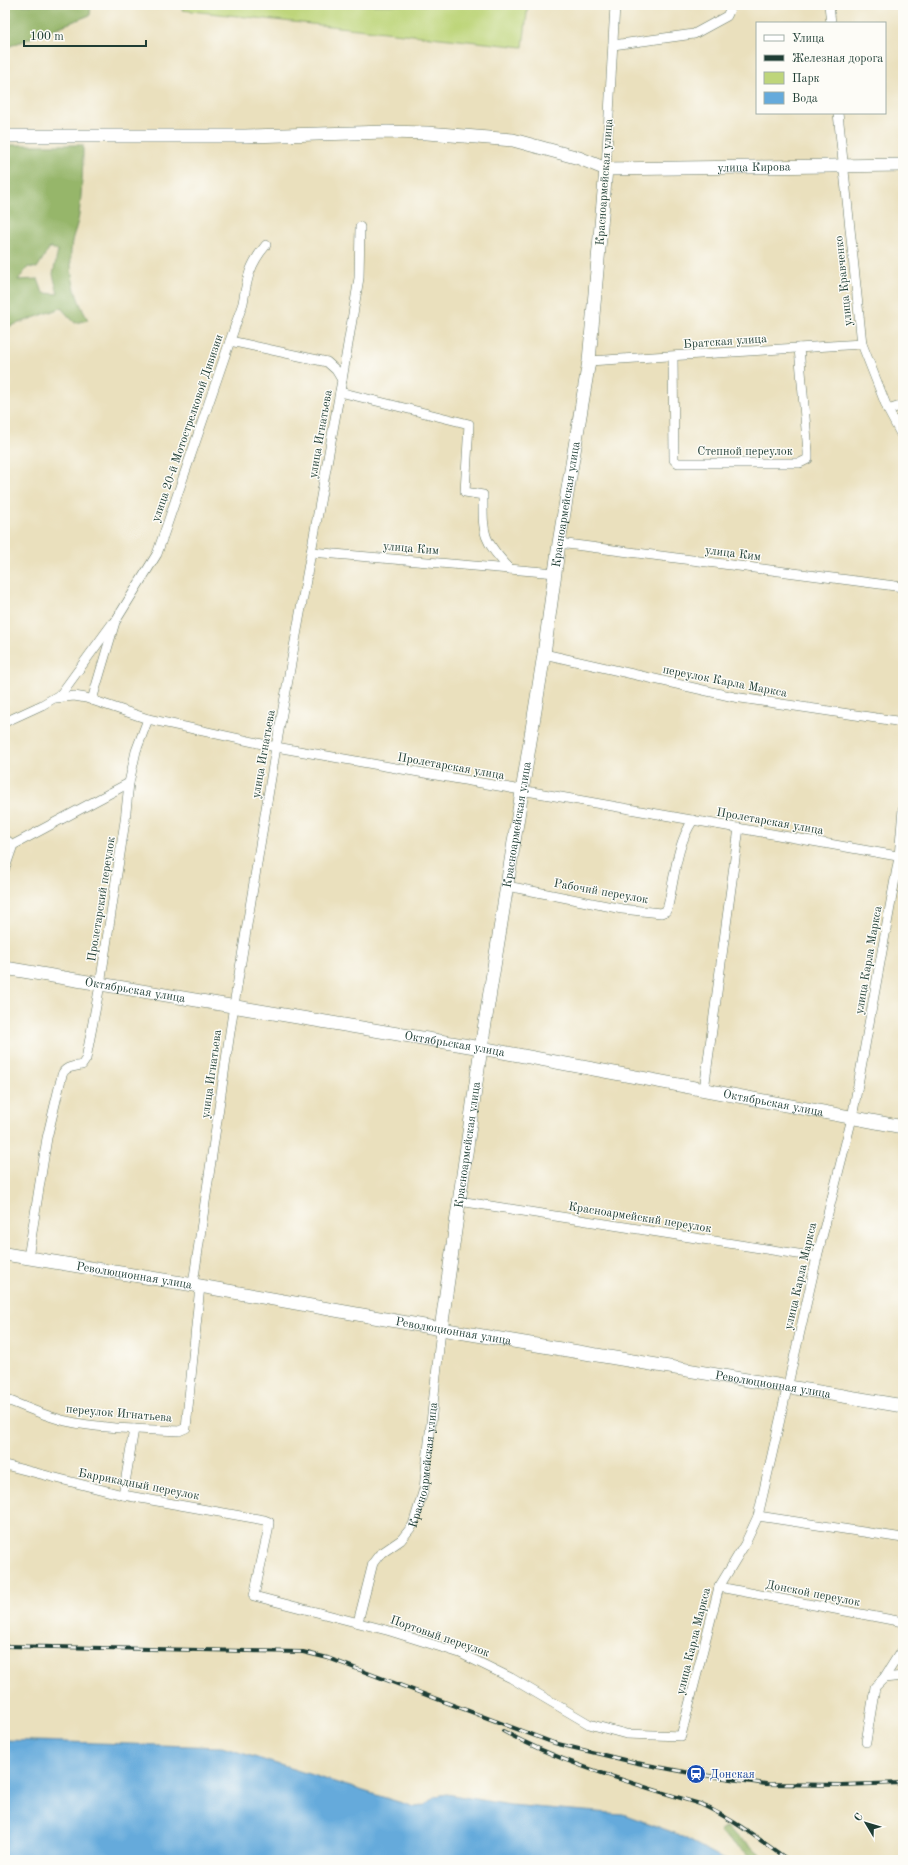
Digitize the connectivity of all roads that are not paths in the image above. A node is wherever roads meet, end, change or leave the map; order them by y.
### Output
1 (615, 5) edge
2 (732, 5) edge
3 (829, 5) edge
4 (830, 22) edge
5 (613, 45) junction
6 (838, 114) edge
7 (5, 136) edge
8 (903, 164) edge
9 (842, 166) junction
10 (606, 169) junction
11 (360, 228) dead end
12 (266, 246) dead end
13 (230, 341) junction
14 (862, 344) junction
15 (799, 348) junction
16 (673, 356) junction
17 (589, 361) junction
18 (342, 380) junction
19 (340, 392) junction
20 (903, 405) edge
21 (888, 410) junction
22 (903, 438) edge
23 (559, 542) junction
24 (311, 552) junction
25 (510, 569) junction
26 (556, 572) junction
27 (903, 587) edge
28 (119, 614) junction
29 (544, 654) junction
30 (56, 698) junction
31 (92, 700) junction
32 (148, 719) junction
33 (5, 722) edge
34 (903, 722) edge
35 (276, 747) junction
36 (128, 783) junction
37 (522, 792) junction
38 (903, 809) edge
39 (693, 820) junction
40 (739, 828) junction
41 (5, 839) edge
42 (13, 845) junction
43 (901, 857) edge
44 (5, 868) edge
45 (507, 886) junction
46 (5, 968) edge
47 (100, 985) junction
48 (234, 1005) junction
49 (481, 1048) junction
50 (704, 1090) junction
51 (852, 1118) junction
52 (903, 1127) edge
53 (459, 1201) junction
54 (5, 1254) edge
55 (816, 1257) junction
56 (28, 1258) junction
57 (196, 1285) junction
58 (441, 1329) junction
59 (786, 1388) junction
60 (5, 1399) edge
61 (903, 1406) edge
62 (186, 1428) joint
63 (134, 1429) junction
64 (5, 1465) edge
65 (123, 1495) junction
66 (758, 1516) junction
67 (269, 1522) joint
68 (903, 1538) edge
69 (719, 1587) junction
70 (358, 1622) junction
71 (903, 1622) edge
72 (903, 1648) edge
73 (903, 1676) edge
74 (884, 1678) junction
75 (681, 1736) joint
76 (866, 1742) dead end

1 - 5 street, Красноармейская улица
2 - 5 street
3 - 4 street
5 - 10 street, Красноармейская улица
6 - 9 street, улица Кравченко
7 - 10 street
8 - 9 street, улица Кирова
9 - 10 street, улица Кирова
9 - 14 street, улица Кравченко
10 - 17 street, Красноармейская улица
11 - 18 street, улица Игнатьева
12 - 13 street, улица 20-й Мотострелковой Дивизии
13 - 18 street
13 - 28 street, улица 20-й Мотострелковой Дивизии
14 - 15 street, Братская улица
14 - 21 street, улица Кравченко
15 - 16 street, Братская улица
15 - 16 street, Степной переулок
16 - 17 street, Братская улица
17 - 23 street, Красноармейская улица
18 - 19 street, улица Игнатьева
19 - 24 street, улица Игнатьева
19 - 25 street
20 - 21 street
21 - 22 street, улица Кравченко
23 - 26 street, Красноармейская улица
23 - 27 street, улица Ким
24 - 25 street, улица Ким
24 - 35 street, улица Игнатьева
25 - 26 street, улица Ким
26 - 29 street, Красноармейская улица
28 - 30 street, улица 20-й Мотострелковой Дивизии
28 - 31 street, улица 20-й Мотострелковой Дивизии
29 - 34 street, переулок Карла Маркса
29 - 37 street, Красноармейская улица
30 - 31 street, Пролетарская улица
30 - 33 street, улица 20-й Мотострелковой Дивизии
31 - 32 street, Пролетарская улица
32 - 35 street, Пролетарская улица
32 - 36 street, Пролетарский переулок
35 - 37 street, Пролетарская улица
35 - 48 street, улица Игнатьева
36 - 42 street
36 - 47 street, Пролетарский переулок
37 - 39 street, Пролетарская улица
37 - 45 street, Красноармейская улица
38 - 43 street, улица Карла Маркса
39 - 40 street, Пролетарская улица
39 - 45 street, Рабочий переулок
40 - 43 street, Пролетарская улица
40 - 50 street
41 - 42 street
42 - 44 street
43 - 51 street, улица Карла Маркса
45 - 49 street, Красноармейская улица
46 - 47 street, Октябрьская улица
47 - 48 street, Октябрьская улица
47 - 56 street, Пролетарский переулок
48 - 49 street, Октябрьская улица
48 - 57 street, улица Игнатьева
49 - 50 street, Октябрьская улица
49 - 53 street, Красноармейская улица
50 - 51 street, Октябрьская улица
51 - 52 street, Октябрьская улица
51 - 55 street, улица Карла Маркса
53 - 55 street, Красноармейский переулок
53 - 58 street, Красноармейская улица
54 - 56 street, Революционная улица
55 - 59 street, улица Карла Маркса
56 - 57 street, Революционная улица
57 - 58 street, Революционная улица
57 - 62 street, улица Игнатьева
58 - 59 street, Революционная улица
58 - 70 street, Красноармейская улица
59 - 61 street, Революционная улица
59 - 66 street, улица Карла Маркса
60 - 63 street, переулок Игнатьева
62 - 63 street, переулок Игнатьева
63 - 65 street
64 - 65 street, Баррикадный переулок
65 - 67 street, Баррикадный переулок
66 - 68 street
66 - 69 street, улица Карла Маркса
67 - 70 street, Портовый переулок
69 - 71 street, Донской переулок
69 - 75 street, улица Карла Маркса
70 - 75 street, Портовый переулок
72 - 74 street
73 - 74 street
74 - 76 street

